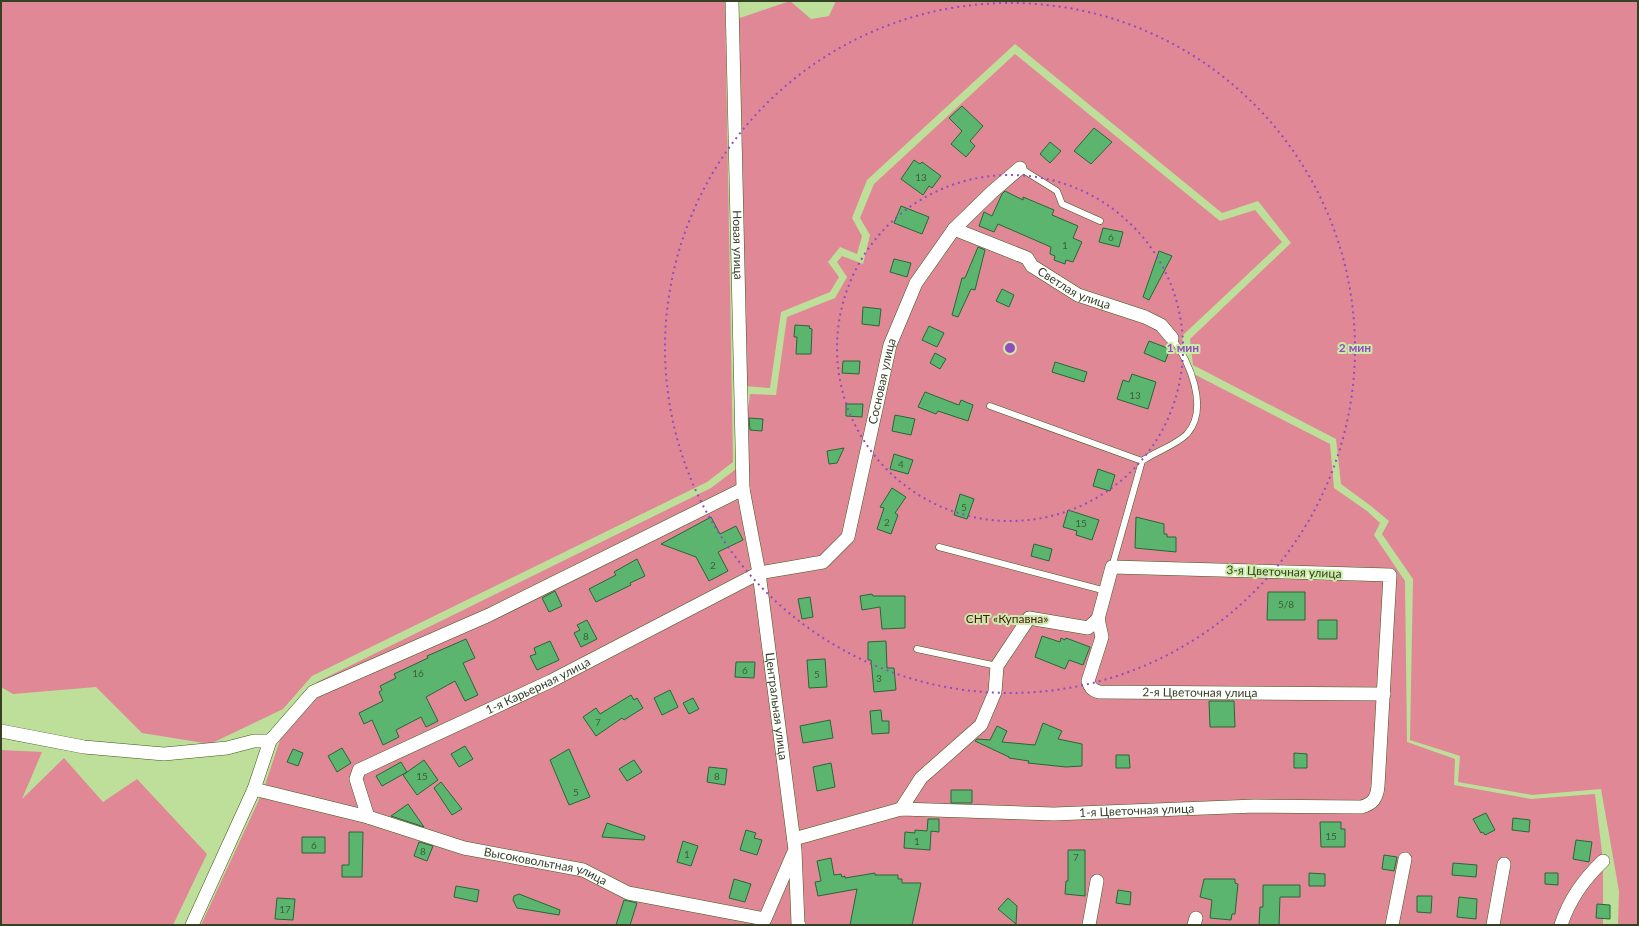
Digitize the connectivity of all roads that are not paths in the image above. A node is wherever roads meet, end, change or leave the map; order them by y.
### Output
1 (732, 1) edge
2 (1020, 168) joint
3 (1100, 221) dead end
4 (954, 229) junction
5 (1172, 338) joint
6 (990, 406) dead end
7 (1142, 461) junction
8 (743, 489) junction
9 (939, 547) dead end
10 (1112, 567) junction
11 (758, 573) junction
12 (1106, 591) junction
13 (1098, 619) junction
14 (917, 649) dead end
15 (997, 666) junction
16 (1384, 694) junction
17 (1, 731) edge
18 (270, 741) junction
19 (254, 789) junction
20 (901, 809) junction
21 (368, 817) junction
22 (794, 845) junction
23 (1405, 859) dead end
24 (1603, 861) dead end
25 (1504, 864) dead end
26 (1097, 881) dead end
27 (761, 922) edge
28 (192, 925) edge
29 (799, 925) edge
30 (1089, 925) edge
31 (1392, 925) edge
32 (1493, 925) edge
33 (1561, 925) edge

1 - 8 street, Новая улица
2 - 3 lane
2 - 4 street, Сосновая улица
4 - 5 street, Светлая улица
4 - 11 street, Сосновая улица
5 - 7 lane
6 - 7 lane
7 - 10 lane
8 - 11 street, Центральная улица
8 - 18 street
9 - 12 lane
10 - 12 street
10 - 16 street, 3-я Цветочная улица
11 - 21 street, 1-я Карьерная улица
11 - 22 street, Центральная улица
12 - 13 street
13 - 15 street
13 - 16 street, 2-я Цветочная улица
14 - 15 lane
15 - 20 street
16 - 20 street, 1-я Цветочная улица
17 - 18 street
18 - 19 street
19 - 21 street, Высоковольтная улица
19 - 28 street
20 - 22 street, 1-я Цветочная улица
21 - 27 street, Высоковольтная улица
22 - 27 street, Высоковольтная улица
22 - 29 street, Центральная улица
23 - 31 street
24 - 33 street
25 - 32 street
26 - 30 street

